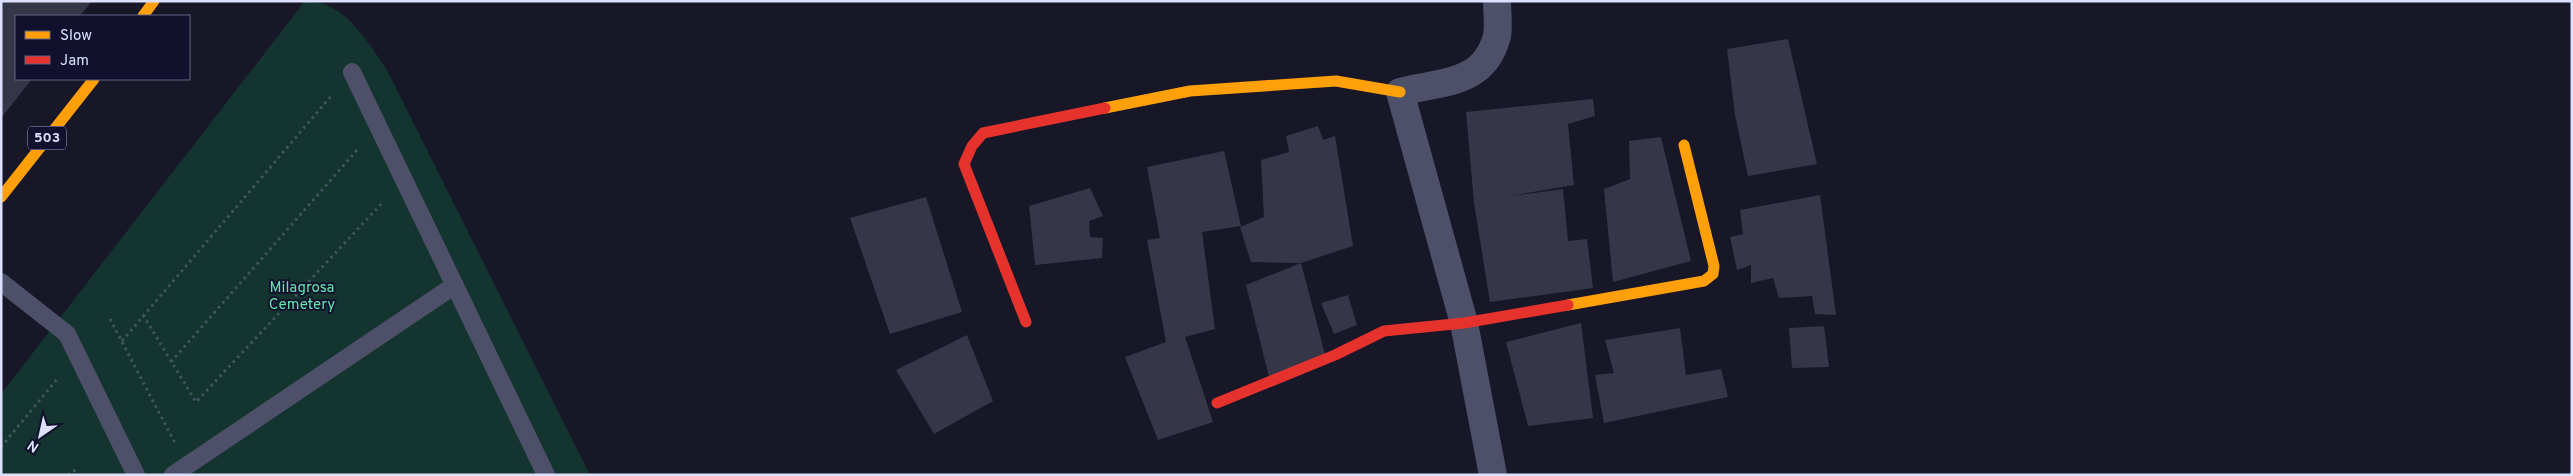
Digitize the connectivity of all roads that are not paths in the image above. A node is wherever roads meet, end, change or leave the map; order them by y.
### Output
1 (154, 1) edge
2 (1497, 1) edge
3 (144, 15) edge
4 (352, 72) road end
5 (93, 80) edge
6 (1400, 92) junction
7 (1684, 145) dead end
8 (1, 197) edge
9 (1, 282) edge
10 (455, 285) junction
11 (1026, 322) dead end
12 (1464, 323) junction
13 (1217, 403) dead end
14 (180, 470) edge
15 (136, 475) edge
16 (546, 475) edge
17 (1493, 475) edge

1 - 3 street
2 - 6 street
4 - 10 lane
5 - 8 street, 503
6 - 11 street
6 - 12 street
7 - 12 street
9 - 15 lane
10 - 14 lane
10 - 16 lane
12 - 13 street
12 - 17 street

